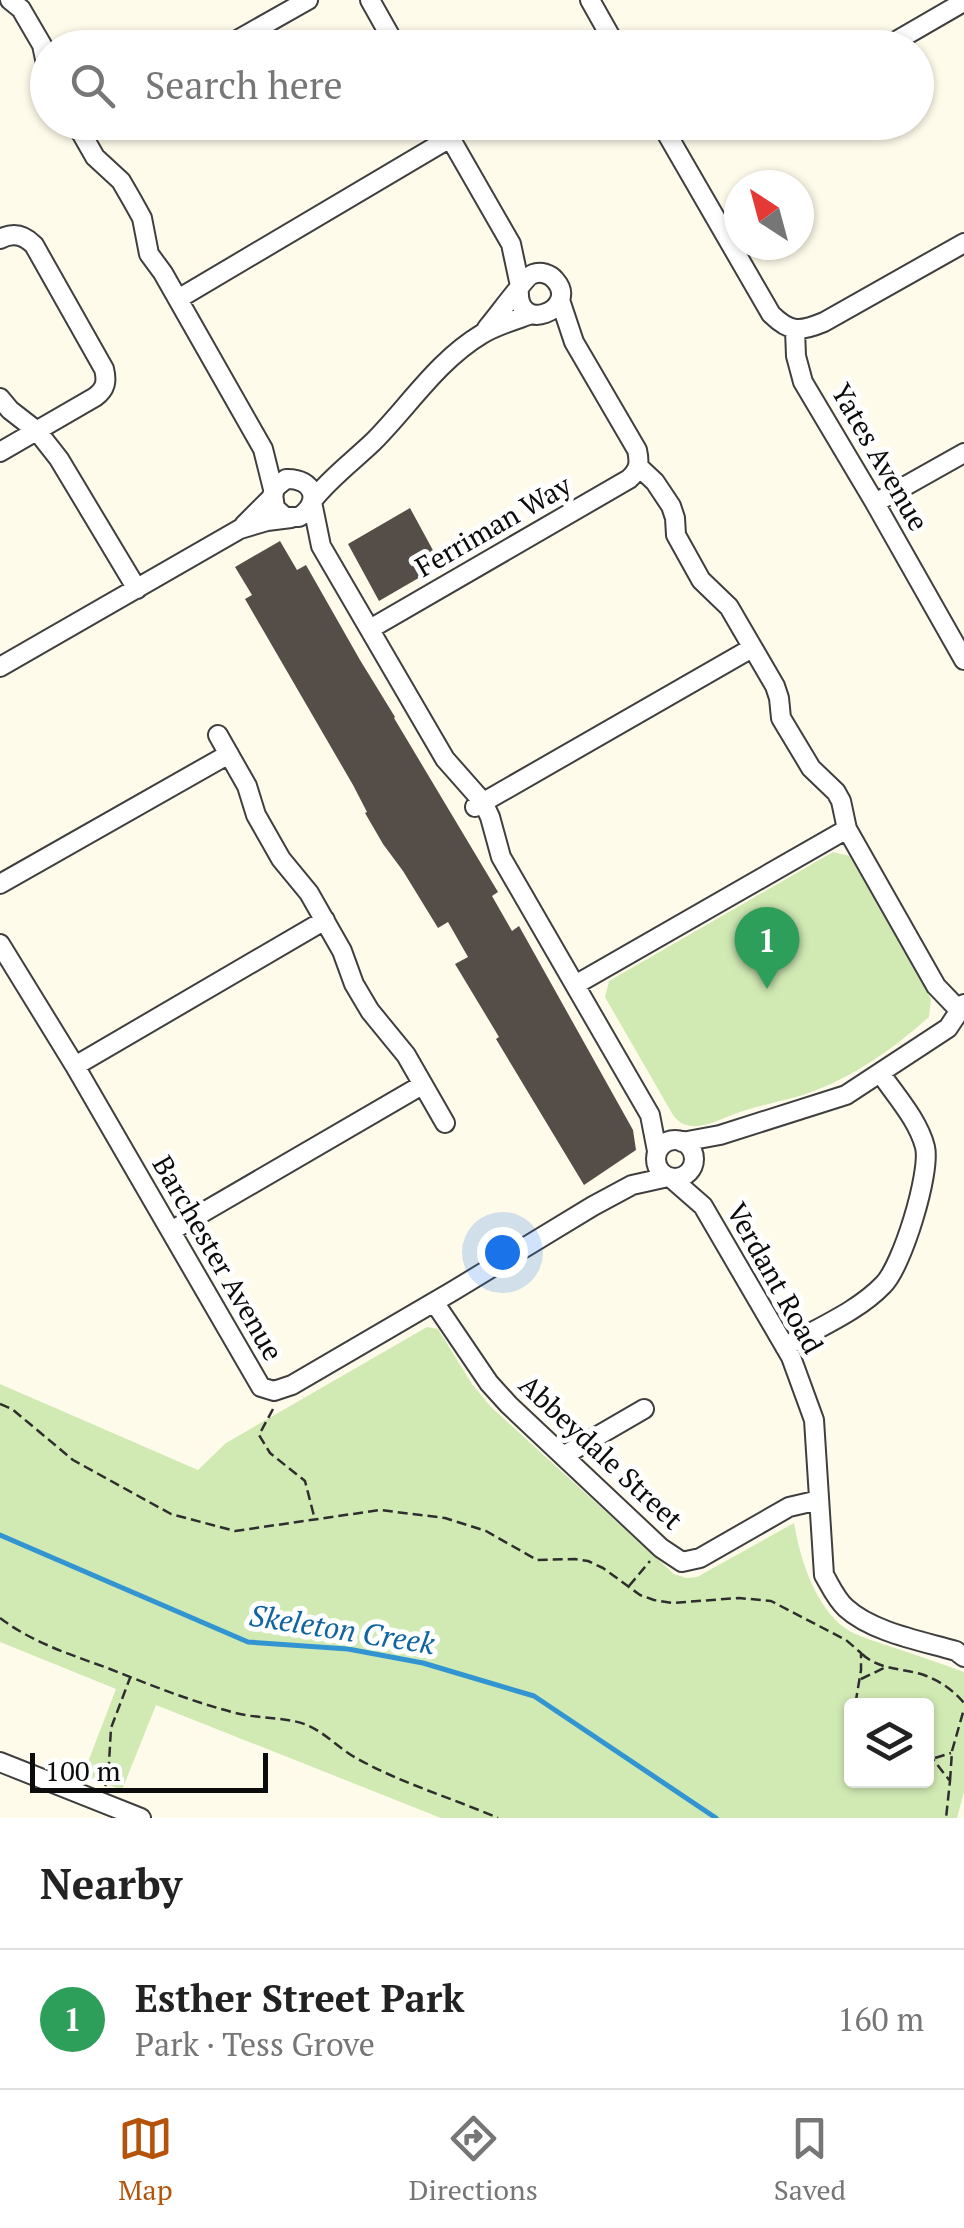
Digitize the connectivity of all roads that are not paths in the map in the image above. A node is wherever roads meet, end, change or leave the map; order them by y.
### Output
1 (10, 0) edge
2 (308, 0) edge
3 (370, 0) edge
4 (592, 1) edge
5 (960, 5) edge
6 (33, 30) edge
7 (255, 30) edge
8 (388, 30) edge
9 (607, 30) edge
10 (916, 30) edge
11 (87, 140) edge
12 (429, 140) edge
13 (451, 140) edge
14 (670, 140) edge
15 (0, 240) edge
16 (964, 243) edge
17 (511, 244) junction
18 (548, 274) junction
19 (519, 287) junction
20 (178, 299) junction
21 (560, 300) junction
22 (535, 315) junction
23 (796, 330) junction
24 (484, 332) junction
25 (574, 342) junction
26 (0, 398) edge
27 (37, 430) junction
28 (263, 449) junction
29 (0, 452) edge
30 (964, 453) edge
31 (347, 463) junction
32 (638, 466) junction
33 (302, 481) junction
34 (273, 493) junction
35 (312, 502) junction
36 (876, 503) junction
37 (291, 518) junction
38 (240, 529) junction
39 (321, 546) junction
40 (137, 589) junction
41 (370, 630) junction
42 (752, 648) junction
43 (964, 660) edge
44 (0, 667) edge
45 (218, 735) dead end
46 (229, 754) junction
47 (478, 805) junction
48 (847, 829) junction
49 (0, 884) edge
50 (325, 920) junction
51 (0, 944) edge
52 (576, 985) junction
53 (961, 1007) edge
54 (75, 1066) junction
55 (881, 1074) junction
56 (422, 1086) junction
57 (650, 1115) junction
58 (445, 1124) dead end
59 (720, 1135) junction
60 (681, 1141) junction
61 (657, 1153) junction
62 (693, 1162) junction
63 (670, 1177) junction
64 (632, 1184) junction
65 (702, 1206) junction
66 (171, 1231) junction
67 (434, 1302) junction
68 (785, 1347) junction
69 (644, 1409) dead end
70 (564, 1456) junction
71 (819, 1500) junction
72 (961, 1653) edge
73 (0, 1762) edge
74 (95, 1810) edge
75 (141, 1818) edge

1 - 6 street
2 - 7 street
3 - 8 street
4 - 9 street
5 - 10 street
11 - 20 street
12 - 20 street
13 - 17 street
14 - 23 street
15 - 27 street
16 - 23 street
17 - 18 street
17 - 19 street
18 - 19 street
18 - 21 street
19 - 22 street
19 - 24 street
20 - 28 street
21 - 22 street
21 - 25 street
22 - 24 street
22 - 25 street
23 - 36 street, Yates Avenue
24 - 31 street
25 - 32 street
26 - 27 street
27 - 29 street
27 - 40 street
28 - 33 street
28 - 34 street
30 - 36 street
31 - 33 street
31 - 35 street
32 - 41 street, Ferriman Way
32 - 42 street
33 - 34 street
33 - 35 street
34 - 37 street
34 - 38 street
35 - 37 street
35 - 39 street
36 - 43 street, Yates Avenue
37 - 38 street
37 - 39 street
38 - 40 street
39 - 41 street
40 - 44 street
41 - 47 street
42 - 47 street
42 - 48 street
45 - 46 street
46 - 49 street
46 - 50 street
47 - 52 street
48 - 52 street
48 - 53 street
50 - 54 street
50 - 56 street
51 - 54 street, Barchester Avenue
52 - 57 street
53 - 55 street
54 - 66 street, Barchester Avenue
55 - 59 street
55 - 68 street
56 - 58 street
56 - 66 street
57 - 60 street
57 - 61 street
59 - 60 street
59 - 62 street
60 - 61 street
60 - 62 street
61 - 63 street
61 - 64 street, Barchester Avenue
62 - 63 street
62 - 65 street, Verdant Road
63 - 64 street, Barchester Avenue
63 - 65 street, Verdant Road
64 - 67 street, Barchester Avenue
65 - 68 street, Verdant Road
66 - 67 street, Barchester Avenue
67 - 70 street, Abbeydale Street
68 - 71 street, Verdant Road
69 - 70 street
70 - 71 street, Abbeydale Street
71 - 72 street, Verdant Road
73 - 74 street
74 - 75 street

